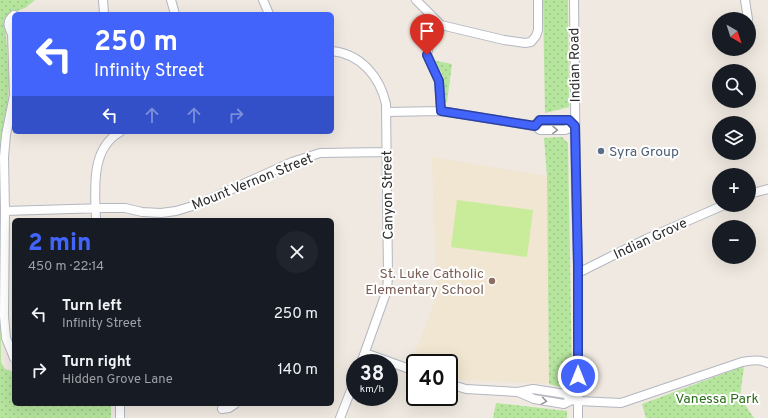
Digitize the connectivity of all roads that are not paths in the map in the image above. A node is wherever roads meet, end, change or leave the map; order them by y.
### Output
1 (104, 0) edge
2 (171, 0) edge
3 (263, 0) edge
4 (416, 0) edge
5 (538, 0) edge
6 (574, 0) edge
7 (745, 0) edge
8 (104, 12) edge
9 (174, 12) edge
10 (268, 12) edge
11 (747, 12) edge
12 (12, 17) edge
13 (441, 25) junction
14 (12, 32) edge
15 (334, 51) edge
16 (12, 105) edge
17 (441, 111) junction
18 (386, 112) junction
19 (575, 126) junction
20 (117, 134) edge
21 (386, 152) junction
22 (768, 189) edge
23 (756, 192) edge
24 (96, 208) junction
25 (712, 210) edge
26 (5, 211) junction
27 (96, 218) edge
28 (578, 272) junction
29 (12, 353) edge
30 (365, 353) joint
31 (768, 362) edge
32 (406, 368) edge
33 (458, 387) edge
34 (575, 400) junction
35 (346, 403) edge
36 (120, 406) edge
37 (232, 406) edge
38 (222, 409) dead end
39 (120, 418) edge
40 (340, 418) edge
41 (578, 418) edge

1 - 8 street
2 - 9 street
3 - 10 street
4 - 13 street
5 - 13 street
6 - 19 street, Indian Road
7 - 11 street
12 - 14 street
13 - 17 street
15 - 18 street, Canyon Street
16 - 26 street
17 - 18 street
17 - 19 street
18 - 21 street, Canyon Street
19 - 28 street, Indian Road
20 - 24 street
21 - 24 street, Mount Vernon Street
21 - 30 street, Canyon Street
22 - 23 street
24 - 26 street, Mount Vernon Street
24 - 27 street
25 - 28 street, Indian Grove
26 - 29 street
28 - 34 street, Indian Road
30 - 32 street
31 - 34 street
33 - 34 street
34 - 41 street, Indian Road
35 - 40 street
36 - 39 street
37 - 38 street

